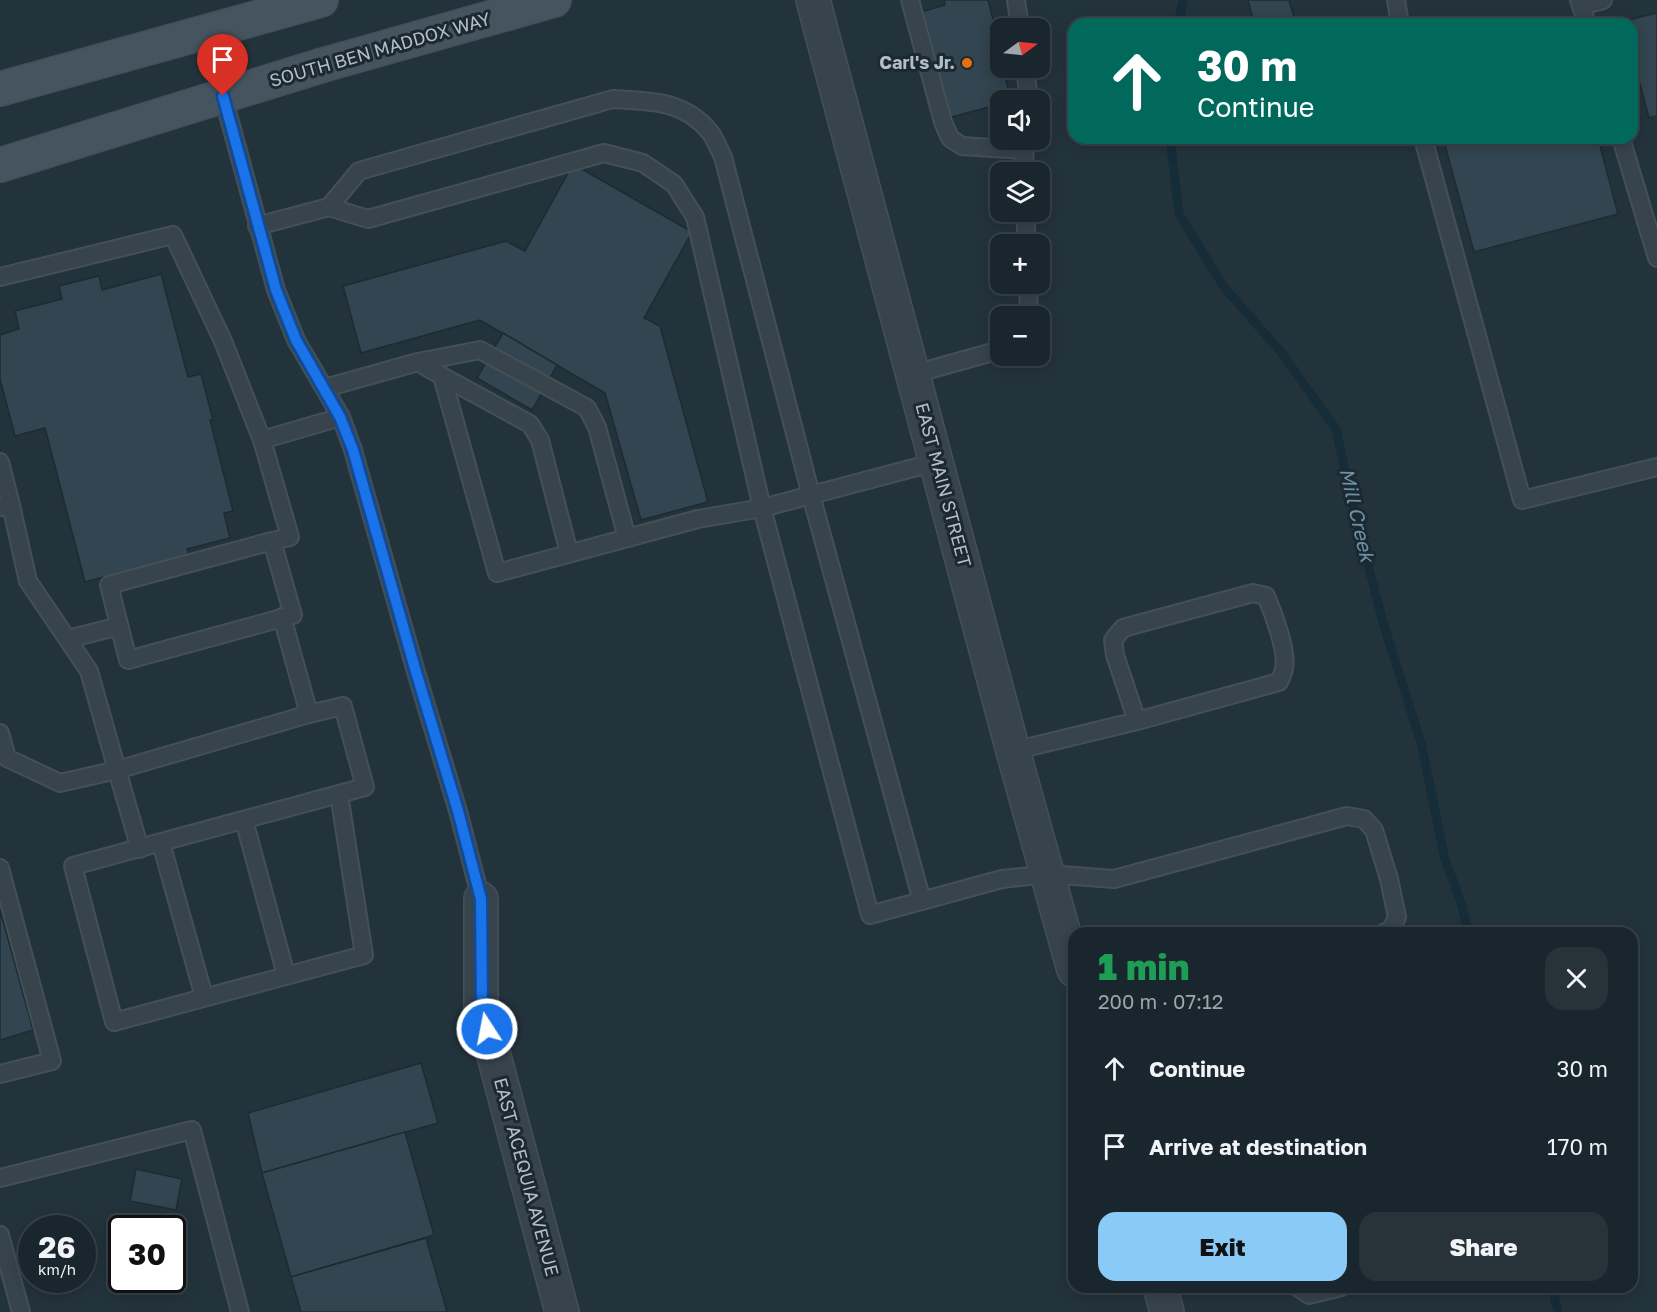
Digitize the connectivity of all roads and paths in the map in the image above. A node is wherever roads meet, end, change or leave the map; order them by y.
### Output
1 (321, 0) edge
2 (554, 0) edge
3 (813, 0) edge
4 (910, 0) edge
5 (1016, 0) edge
6 (1396, 0) edge
7 (1603, 0) edge
8 (1580, 3) edge
9 (1019, 18) edge
10 (1399, 18) edge
11 (1585, 18) edge
12 (0, 89) edge
13 (223, 96) junction
14 (1426, 144) edge
15 (1623, 144) edge
16 (990, 146) edge
17 (0, 165) edge
18 (329, 207) junction
19 (257, 226) junction
20 (1657, 258) edge
21 (0, 277) edge
22 (990, 353) edge
23 (418, 362) junction
24 (914, 374) junction
25 (442, 376) junction
26 (325, 388) junction
27 (340, 417) junction
28 (262, 440) junction
29 (0, 462) edge
30 (936, 462) junction
31 (1657, 467) edge
32 (811, 495) junction
33 (5, 507) edge
34 (762, 508) junction
35 (627, 538) junction
36 (272, 541) junction
37 (569, 553) junction
38 (282, 617) junction
39 (119, 626) junction
40 (68, 639) junction
41 (309, 714) junction
42 (1137, 721) junction
43 (0, 733) edge
44 (1013, 751) junction
45 (117, 770) junction
46 (339, 794) junction
47 (244, 820) junction
48 (161, 843) junction
49 (140, 849) junction
50 (0, 868) edge
51 (1048, 874) junction
52 (481, 899) joint
53 (922, 901) junction
54 (1392, 927) edge
55 (1068, 948) edge
56 (286, 975) junction
57 (204, 998) junction
58 (0, 1074) edge
59 (0, 1178) edge
60 (0, 1235) edge
61 (1162, 1293) edge
62 (21, 1312) edge
63 (240, 1312) edge
64 (562, 1312) edge
65 (1167, 1312) edge

1 - 12 main road
2 - 13 main road, SOUTH BEN MADDOX WAY
3 - 24 street, EAST MAIN STREET
4 - 16 lane
5 - 9 lane
6 - 10 lane
7 - 8 lane
8 - 11 lane
13 - 17 main road, SOUTH BEN MADDOX WAY
13 - 19 lane
14 - 31 lane
15 - 20 lane
18 - 19 lane
18 - 32 lane
18 - 34 lane
19 - 26 lane
21 - 28 lane
22 - 24 lane
23 - 25 lane
23 - 26 lane
23 - 35 lane
24 - 30 street, EAST MAIN STREET
25 - 37 lane
25 - 37 lane
26 - 27 lane
27 - 28 lane
27 - 52 lane
28 - 36 lane
29 - 33 lane
30 - 32 lane
30 - 44 street, EAST MAIN STREET
32 - 34 lane
32 - 53 lane
33 - 40 lane
34 - 35 lane
34 - 53 lane
35 - 37 lane
36 - 38 lane
36 - 39 lane
38 - 39 lane
38 - 41 lane
39 - 40 lane
40 - 45 lane
41 - 45 lane
41 - 46 lane
42 - 42 lane
42 - 44 lane
43 - 45 lane
44 - 51 street, EAST MAIN STREET
45 - 49 lane
46 - 47 lane
46 - 56 lane
47 - 48 lane
47 - 56 lane
48 - 49 lane
48 - 57 lane
49 - 57 lane
50 - 58 lane
51 - 53 lane
51 - 54 lane
51 - 55 street, EAST MAIN STREET
52 - 64 street, EAST ACEQUIA AVENUE
56 - 57 lane
59 - 63 lane
60 - 62 lane
61 - 65 street

